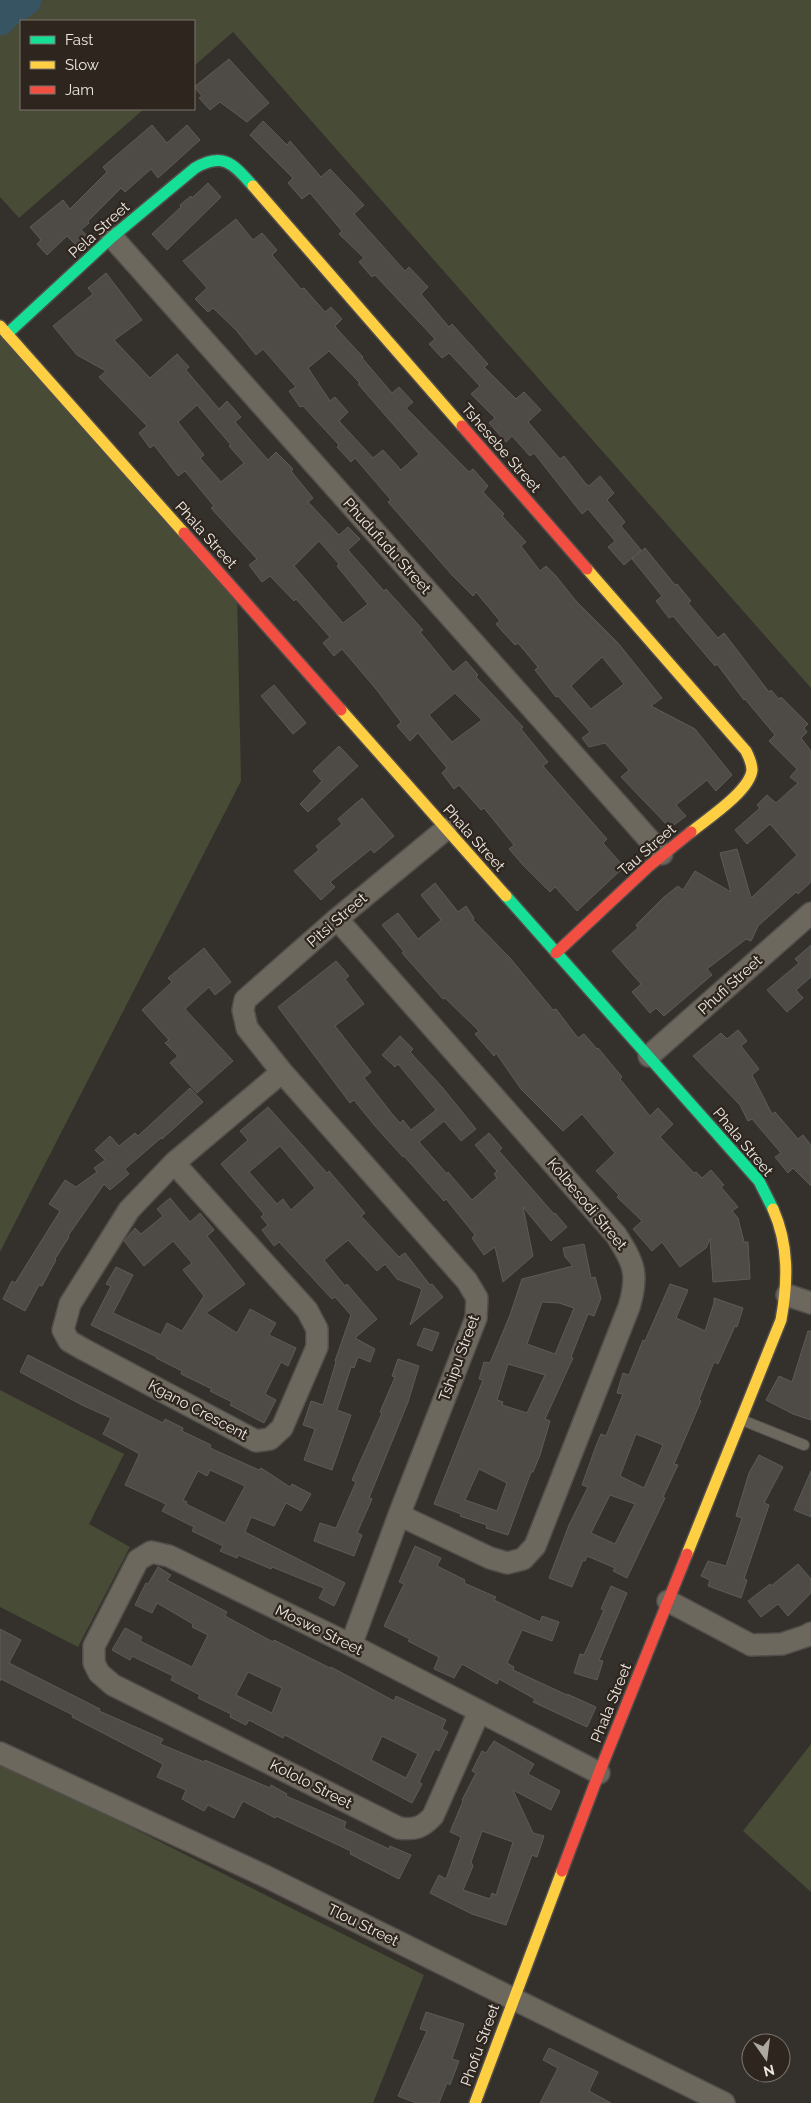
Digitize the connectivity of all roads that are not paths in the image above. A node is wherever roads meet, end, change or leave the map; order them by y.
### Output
1 (218, 159) joint
2 (112, 237) junction
3 (3, 330) edge
4 (752, 767) joint
5 (446, 829) junction
6 (662, 854) junction
7 (811, 913) edge
8 (337, 919) junction
9 (556, 953) junction
10 (244, 1020) joint
11 (649, 1056) junction
12 (282, 1072) junction
13 (174, 1163) junction
14 (787, 1295) junction
15 (811, 1303) edge
16 (741, 1419) junction
17 (804, 1445) dead end
18 (399, 1514) junction
19 (668, 1601) junction
20 (811, 1633) edge
21 (351, 1645) junction
22 (94, 1663) joint
23 (480, 1712) junction
24 (0, 1753) edge
25 (599, 1774) junction
26 (513, 1998) junction
27 (715, 2101) edge
28 (475, 2103) edge

1 - 2 street, Pela Street
1 - 4 street, Tshesebe Street
2 - 3 street, Pela Street
2 - 6 street, Phudufudu Street
3 - 5 street, Phala Street
4 - 6 street, Tau Street
5 - 8 street, Pitsi Street
5 - 9 street, Phala Street
6 - 9 street, Tau Street
7 - 11 street, Phufi Street
8 - 10 street, Pitsi Street
8 - 18 street, Kolbesodi Street
9 - 11 street, Phala Street
10 - 12 street, Tshipu Street
11 - 14 street, Phala Street
12 - 13 street, Kgano Crescent
12 - 18 street, Tshipu Street
13 - 13 street, Kgano Crescent
14 - 15 street
14 - 16 street, Phala Street
16 - 17 lane
16 - 19 street, Phala Street
18 - 21 street, Tshipu Street
19 - 20 street
19 - 25 street, Phala Street
21 - 22 street, Moswe Street
21 - 23 street, Moswe Street
22 - 23 street, Kololo Street
23 - 25 street, Moswe Street
24 - 26 street, Tlou Street
25 - 26 street, Phala Street
26 - 27 street, Tlou Street
26 - 28 street, Phofu Street

